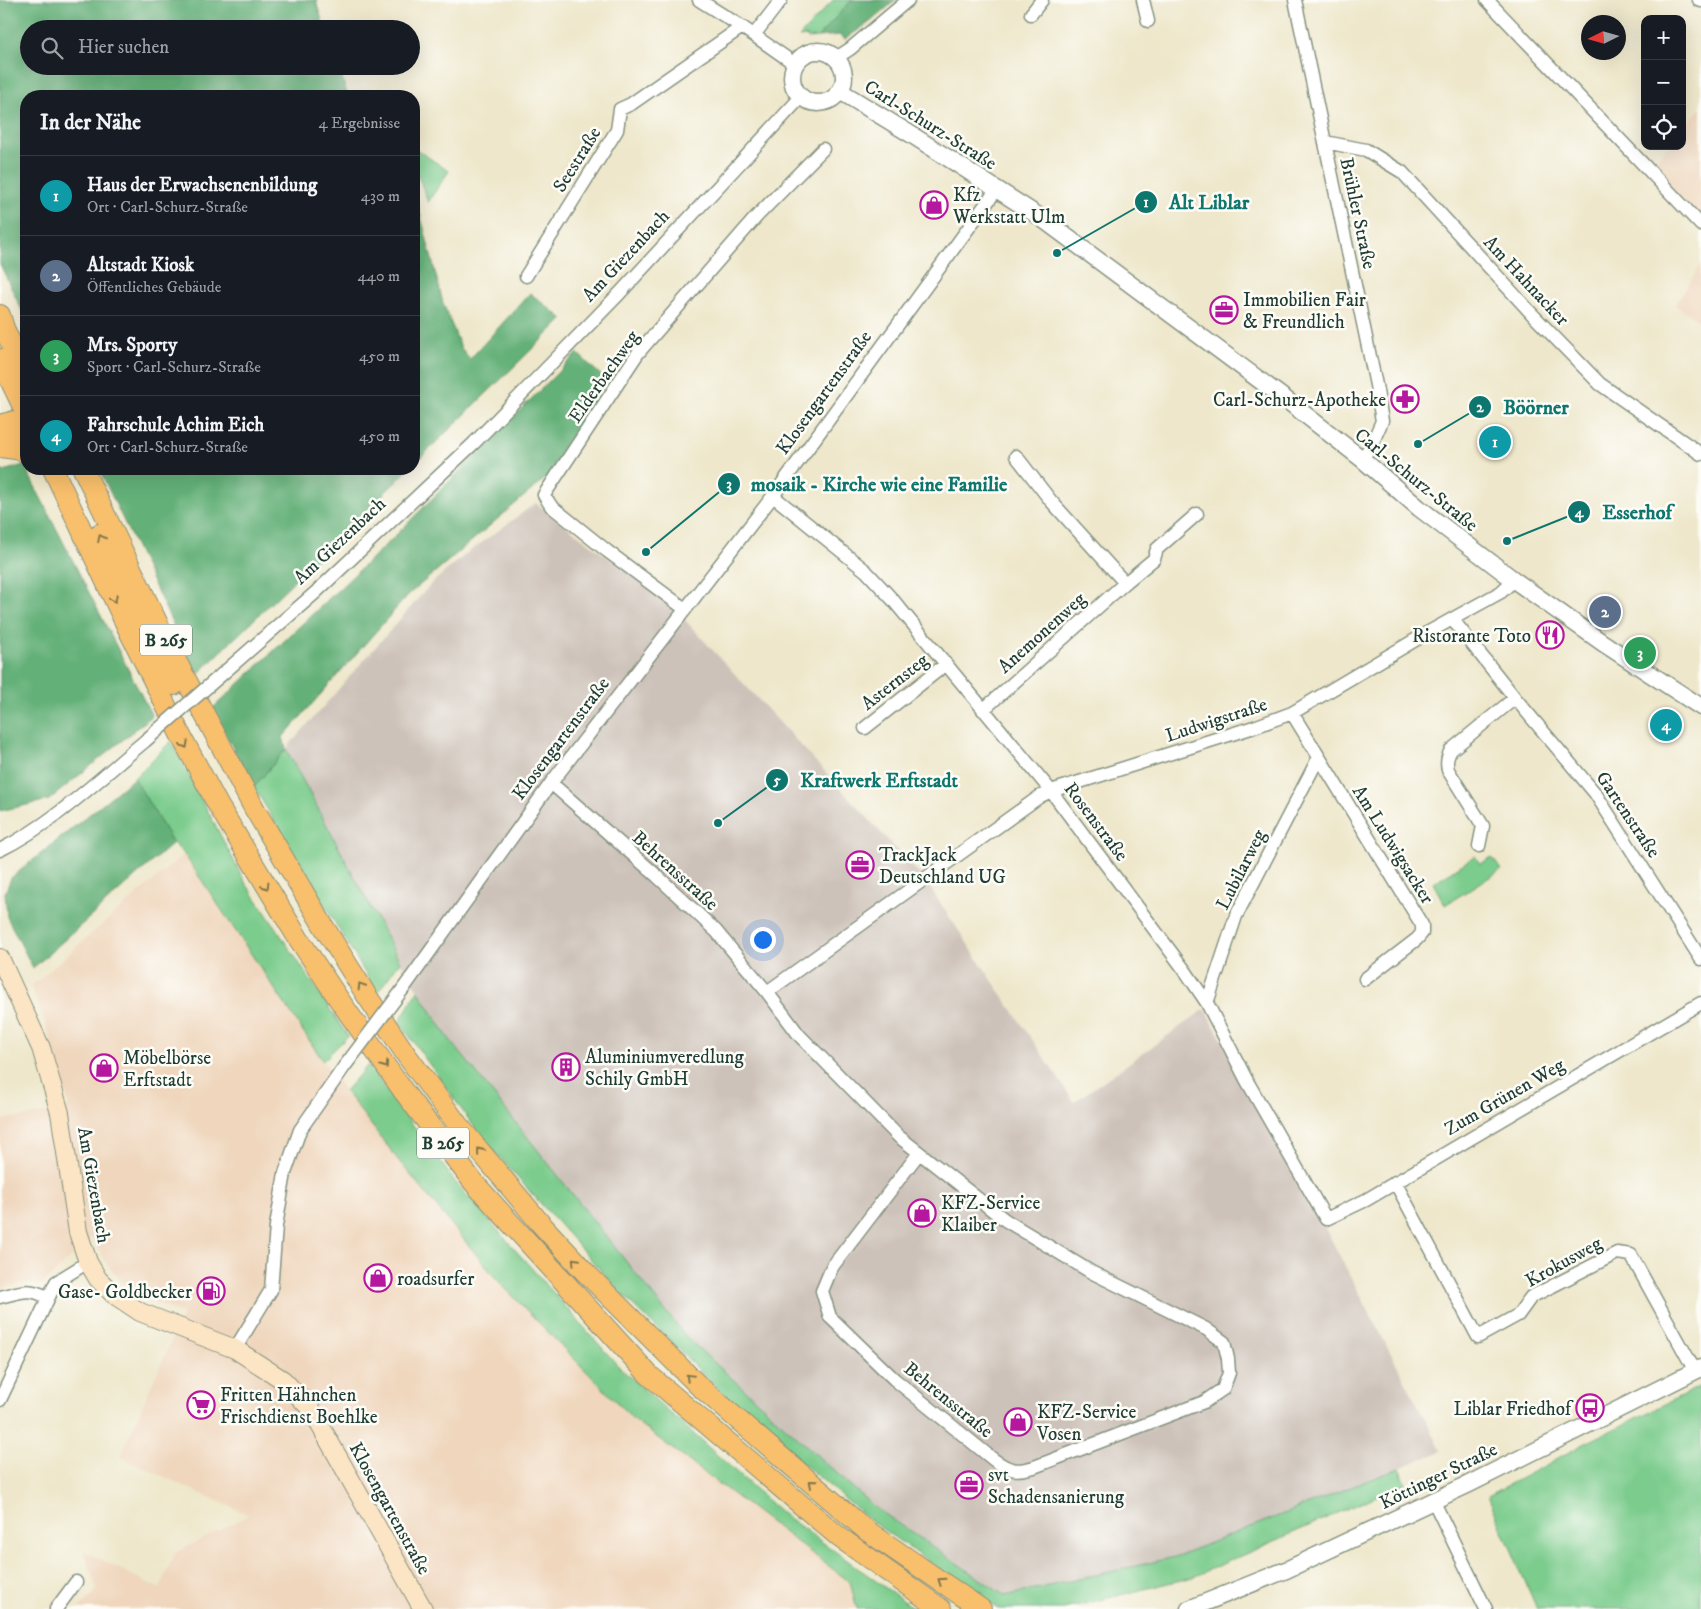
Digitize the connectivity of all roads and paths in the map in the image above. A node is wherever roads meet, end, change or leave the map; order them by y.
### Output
1 (699, 0) edge
2 (781, 0) edge
3 (908, 0) edge
4 (1042, 0) edge
5 (1143, 0) edge
6 (1295, 0) edge
7 (1487, 0) edge
8 (1031, 14) dead end
9 (1148, 21) dead end
10 (742, 27) junction
11 (754, 35) junction
12 (836, 58) junction
13 (795, 64) junction
14 (840, 91) junction
15 (801, 96) junction
16 (1326, 142) junction
17 (823, 149) dead end
18 (997, 189) junction
19 (1701, 225) edge
20 (526, 276) dead end
21 (0, 299) edge
22 (0, 315) edge
23 (20, 341) edge
24 (0, 358) edge
25 (20, 364) edge
26 (20, 400) edge
27 (20, 421) edge
28 (0, 425) edge
29 (20, 434) edge
30 (0, 446) edge
31 (20, 450) edge
32 (1701, 454) edge
33 (1016, 456) dead end
34 (1362, 460) junction
35 (58, 475) edge
36 (58, 475) edge
37 (86, 475) edge
38 (773, 496) junction
39 (1197, 514) dead end
40 (1514, 580) junction
41 (1124, 583) junction
42 (686, 609) junction
43 (1453, 620) junction
44 (946, 664) junction
45 (1515, 698) junction
46 (1701, 706) edge
47 (983, 710) junction
48 (1292, 713) junction
49 (865, 728) dead end
50 (1319, 757) junction
51 (551, 784) junction
52 (1051, 791) junction
53 (254, 808) junction
54 (1479, 846) dead end
55 (0, 850) edge
56 (0, 958) edge
57 (1701, 959) edge
58 (1365, 979) dead end
59 (767, 992) junction
60 (1208, 1003) junction
61 (1701, 1003) edge
62 (919, 1153) junction
63 (1395, 1182) junction
64 (1326, 1219) joint
65 (88, 1262) junction
66 (0, 1297) edge
67 (48, 1297) junction
68 (235, 1349) junction
69 (1698, 1370) edge
70 (0, 1400) edge
71 (1433, 1500) junction
72 (76, 1582) dead end
73 (56, 1609) edge
74 (423, 1609) edge
75 (941, 1609) edge
76 (981, 1609) edge
77 (1188, 1609) edge
78 (1486, 1609) edge

1 - 10 street
2 - 11 street
3 - 12 street
4 - 8 street
5 - 9 street
6 - 16 street, Brühler Straße
7 - 19 street
10 - 11 street
10 - 20 street, Seestraße
11 - 13 street
12 - 13 street
12 - 14 street
13 - 15 street
14 - 15 street
14 - 18 street, Carl-Schurz-Straße
15 - 55 street, Am Giezenbach, bridge
16 - 32 street, Am Hahnacker
16 - 34 street, Brühler Straße
17 - 42 street, Elderbachweg
18 - 34 street, Carl-Schurz-Straße
18 - 38 street, Klosengartenstraße
21 - 23 main road
22 - 25 main road
24 - 26 main road
27 - 28 main road
29 - 30 main road
30 - 31 main road
33 - 41 street
34 - 40 street, Carl-Schurz-Straße
53 -> 35 main road
36 -> 75 main road, B 265
37 - 53 main road, B 265
38 - 42 street, Klosengartenstraße
38 - 44 street, Rosenstraße
39 - 41 street, Anemonenweg
40 - 43 street, Ludwigstraße
40 - 46 street, Carl-Schurz-Straße
41 - 47 street, Anemonenweg
42 - 51 street, Klosengartenstraße
43 - 45 street, Gartenstraße
43 - 48 street, Ludwigstraße
44 - 47 street, Rosenstraße
44 - 49 street, Asternsteg
45 - 54 street
45 - 57 street, Gartenstraße
47 - 52 street, Rosenstraße
48 - 50 street, Am Ludwigsacker
48 - 52 street, Ludwigstraße
50 - 58 street, Am Ludwigsacker
50 - 60 street, Lubilarweg
51 - 59 street, Behrensstraße
51 - 68 street, Klosengartenstraße, bridge
52 - 59 street, Ludwigstraße
52 - 60 street, Rosenstraße
76 -> 53 main road, B 265
56 - 65 main road, Am Giezenbach
59 - 62 street, Behrensstraße
60 - 64 street, Rosenstraße
61 - 63 street, Zum Grünen Weg
62 - 62 street, Behrensstraße
63 - 64 street, Zum Grünen Weg
63 - 69 street, Krokusweg
65 - 67 street, Am Giezenbach
65 - 68 main road, Klosengartenstraße
66 - 67 street
67 - 70 street, Am Giezenbach
68 - 74 main road, Klosengartenstraße
69 - 71 street, Köttinger Straße
71 - 77 street, Köttinger Straße
71 - 78 street
72 - 73 street

